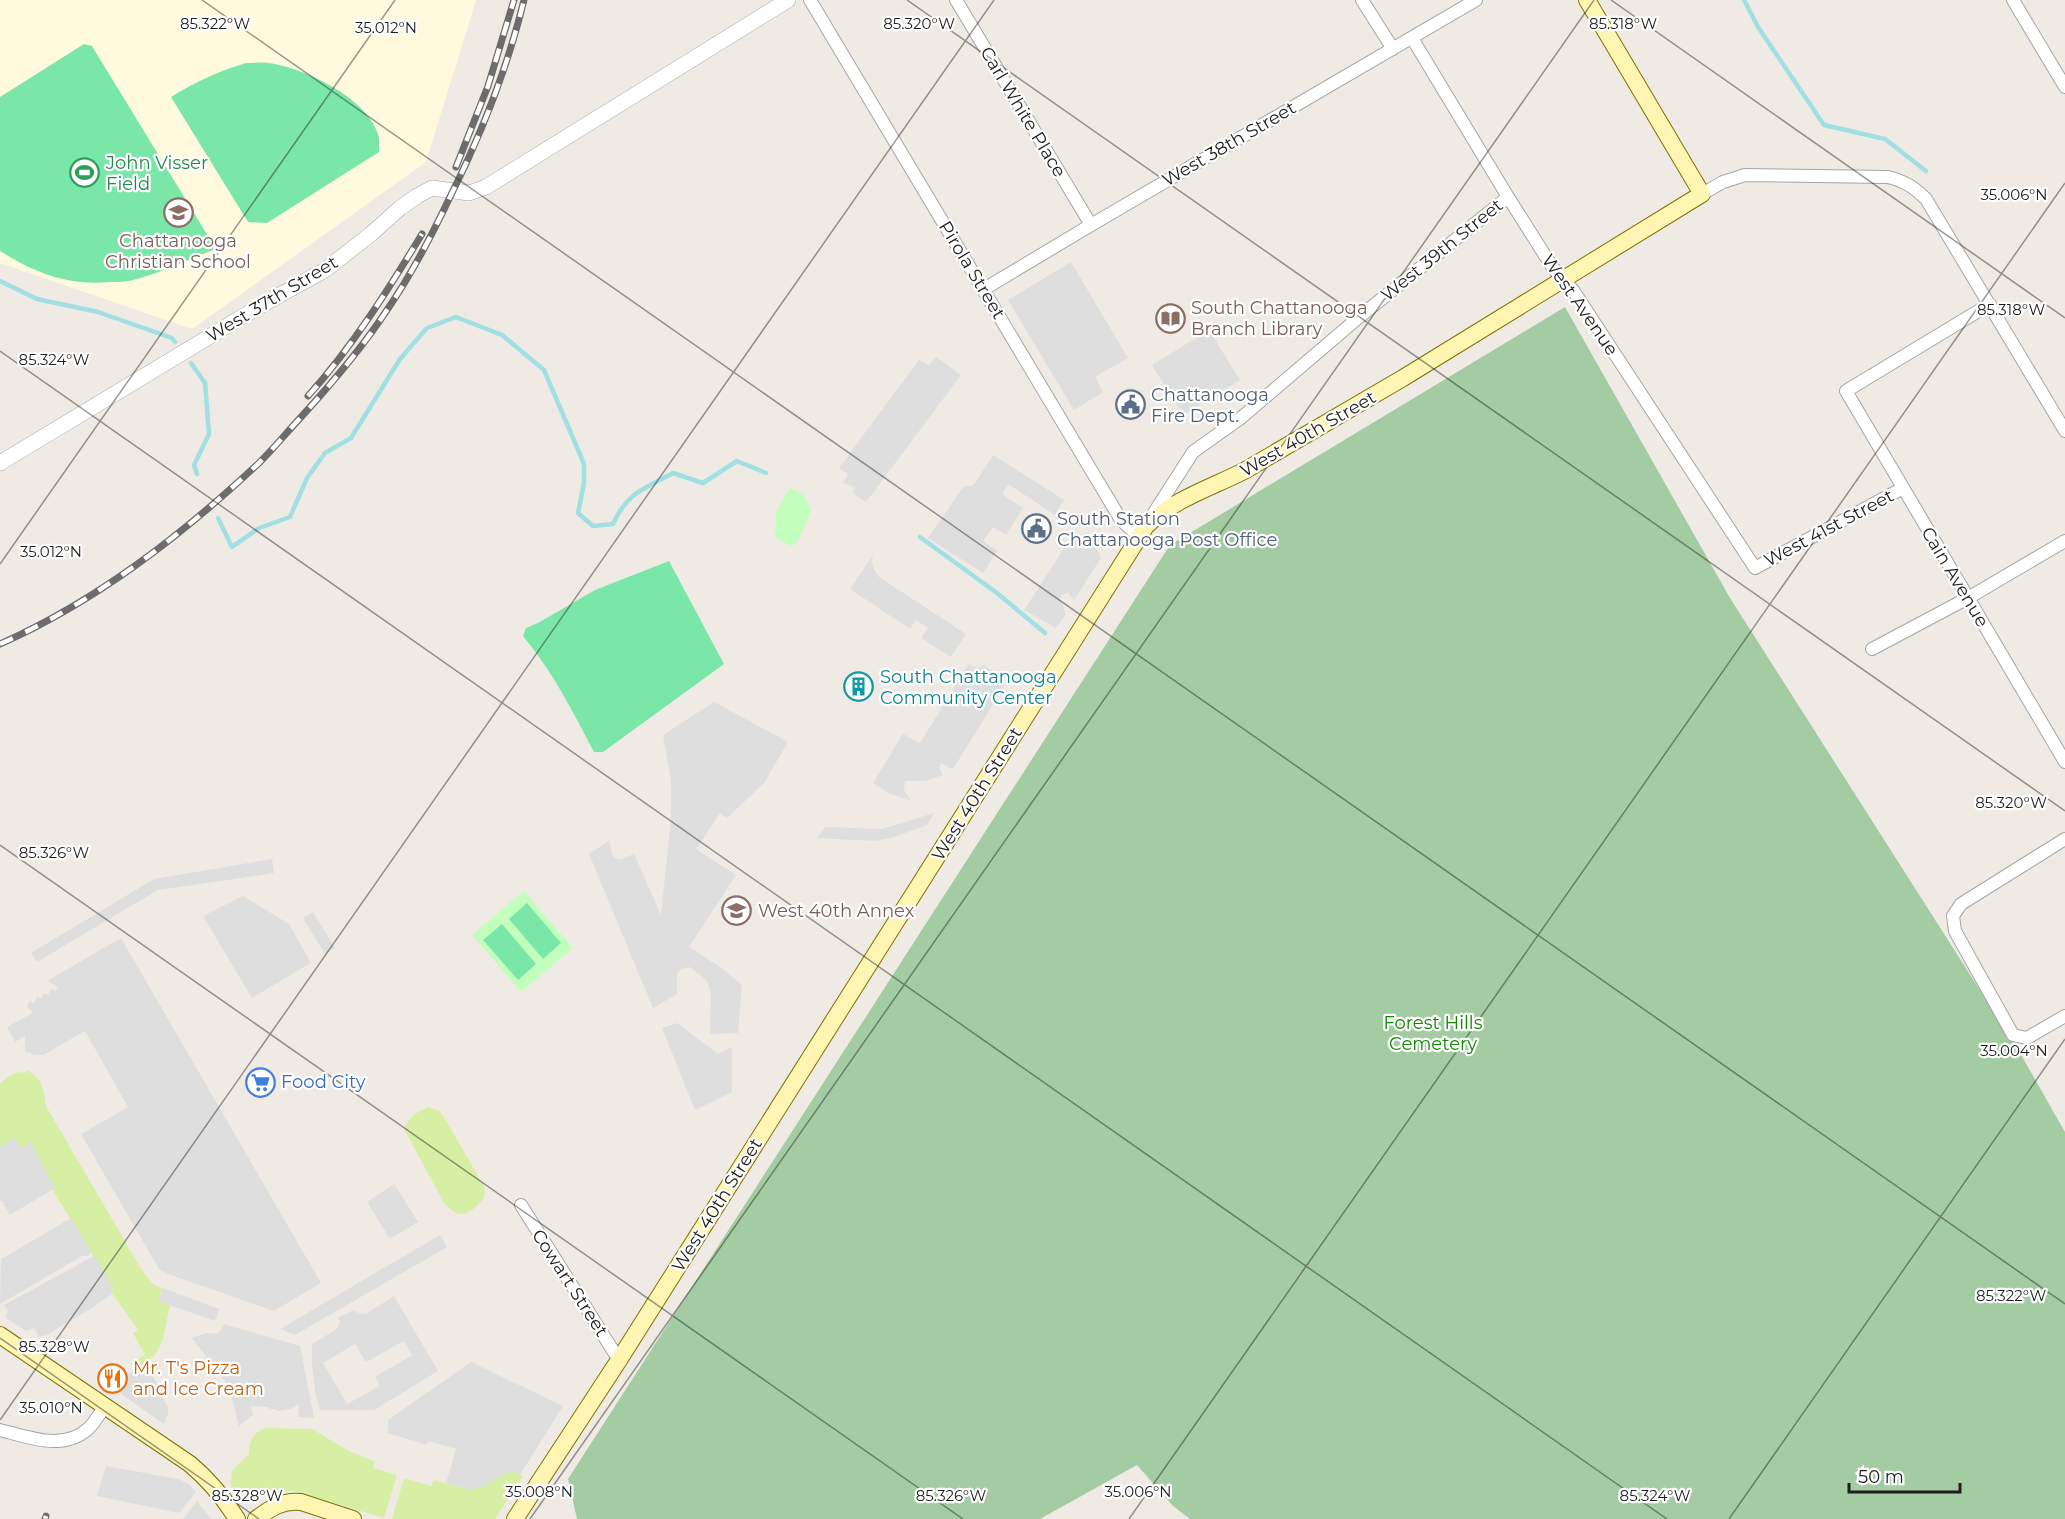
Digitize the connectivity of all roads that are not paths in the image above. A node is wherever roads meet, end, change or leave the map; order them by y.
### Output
1 (788, 0) edge
2 (810, 0) edge
3 (956, 0) edge
4 (1362, 0) edge
5 (1476, 0) edge
6 (1587, 0) edge
7 (2013, 0) edge
8 (1412, 38) junction
9 (1393, 49) junction
10 (2065, 87) edge
11 (1702, 194) junction
12 (1508, 197) junction
13 (1091, 225) junction
14 (1563, 279) junction
15 (984, 290) junction
16 (1990, 304) junction
17 (2065, 430) edge
18 (0, 463) edge
19 (1903, 488) junction
20 (1142, 532) junction
21 (2065, 541) edge
22 (1755, 568) joint
23 (1968, 598) junction
24 (1872, 649) dead end
25 (2065, 762) edge
26 (2065, 839) edge
27 (2065, 1016) edge
28 (521, 1205) dead end
29 (0, 1335) edge
30 (619, 1360) junction
31 (105, 1406) junction
32 (0, 1430) edge
33 (237, 1519) edge
34 (256, 1519) edge
35 (353, 1519) edge
36 (515, 1519) edge

1 - 18 street, West 37th Street
2 - 15 street, Pirola Street
3 - 13 street, Carl White Place
4 - 9 street
5 - 8 street, West 38th Street
6 - 11 main road
7 - 10 street
8 - 9 street, West 38th Street
8 - 12 street, West Avenue
9 - 13 street, West 38th Street
11 - 14 main road, West 40th Street
11 - 16 street, West 40th Street
12 - 14 street, West Avenue
12 - 20 street, West 39th Street
13 - 15 street, West 38th Street
14 - 20 main road, West 40th Street
14 - 22 street, West Avenue
15 - 20 street, Pirola Street
16 - 17 street
16 - 19 street, Cain Avenue
19 - 22 street, West 41st Street
19 - 23 street, Cain Avenue
20 - 30 main road, West 40th Street
21 - 23 street
23 - 24 street
23 - 25 street, Cain Avenue
26 - 27 street
28 - 30 street, Cowart Street
29 - 31 main road
30 - 36 main road, West 40th Street
31 - 32 street
31 - 33 main road
34 - 35 main road

